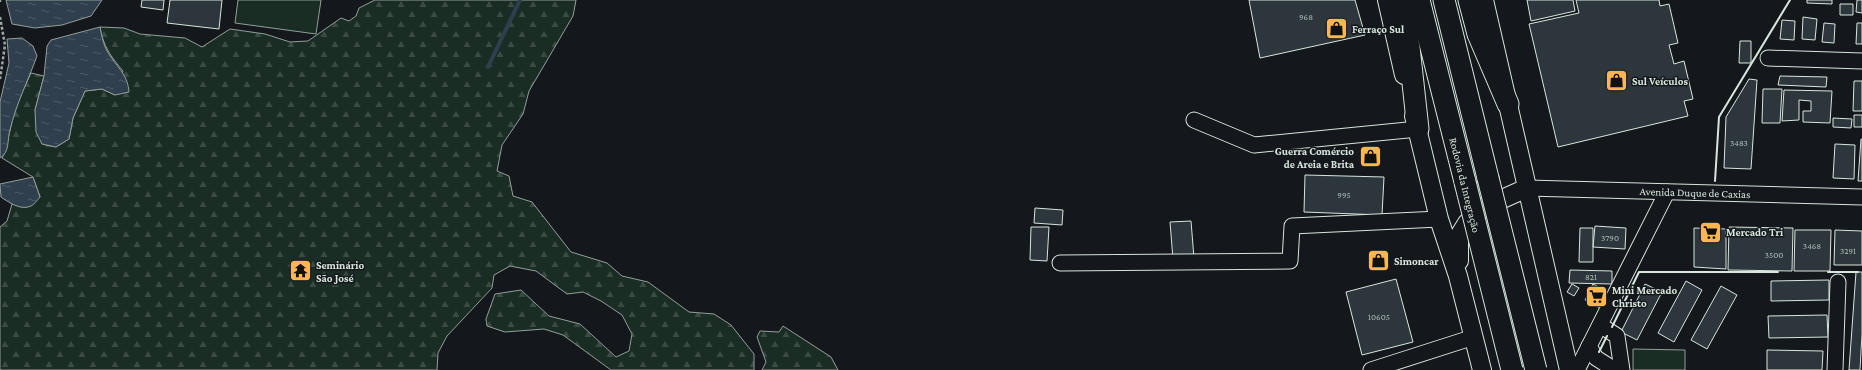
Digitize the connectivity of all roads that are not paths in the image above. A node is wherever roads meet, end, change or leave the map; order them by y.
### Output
1 (1387, 0) edge
2 (1399, 0) edge
3 (1419, 0) edge
4 (1444, 0) edge
5 (1469, 0) edge
6 (1484, 0) edge
7 (1768, 58) dead end
8 (1862, 61) edge
9 (1508, 104) junction
10 (1194, 120) dead end
11 (1418, 130) junction
12 (1527, 188) junction
13 (1667, 192) junction
14 (1862, 197) edge
15 (1439, 219) junction
16 (1060, 262) dead end
17 (1458, 276) junction
18 (1838, 282) dead end
19 (1600, 325) junction
20 (1474, 337) junction
21 (1589, 346) junction
22 (1371, 370) edge
23 (1482, 370) edge
24 (1512, 370) edge
25 (1536, 370) edge
26 (1569, 370) edge
27 (1577, 370) edge
28 (1615, 370) edge
29 (1622, 370) edge
30 (1835, 370) edge

1 - 11 main road
2 - 11 highway
3 - 24 highway, Rodovia da Integração, bridge
4 - 25 highway, bridge
5 - 9 highway
6 - 9 main road
7 - 8 street
9 - 12 main road
10 - 11 street
11 - 15 main road
12 - 13 street, Avenida Duque de Caxias
12 - 17 main road
12 - 26 main road
13 - 14 street, Avenida Duque de Caxias
13 - 19 street
15 - 16 street
15 - 17 main road
17 - 20 main road
18 - 30 street
19 - 21 street
19 - 29 street
20 - 22 street
20 - 23 main road
21 - 27 street
21 - 28 street

